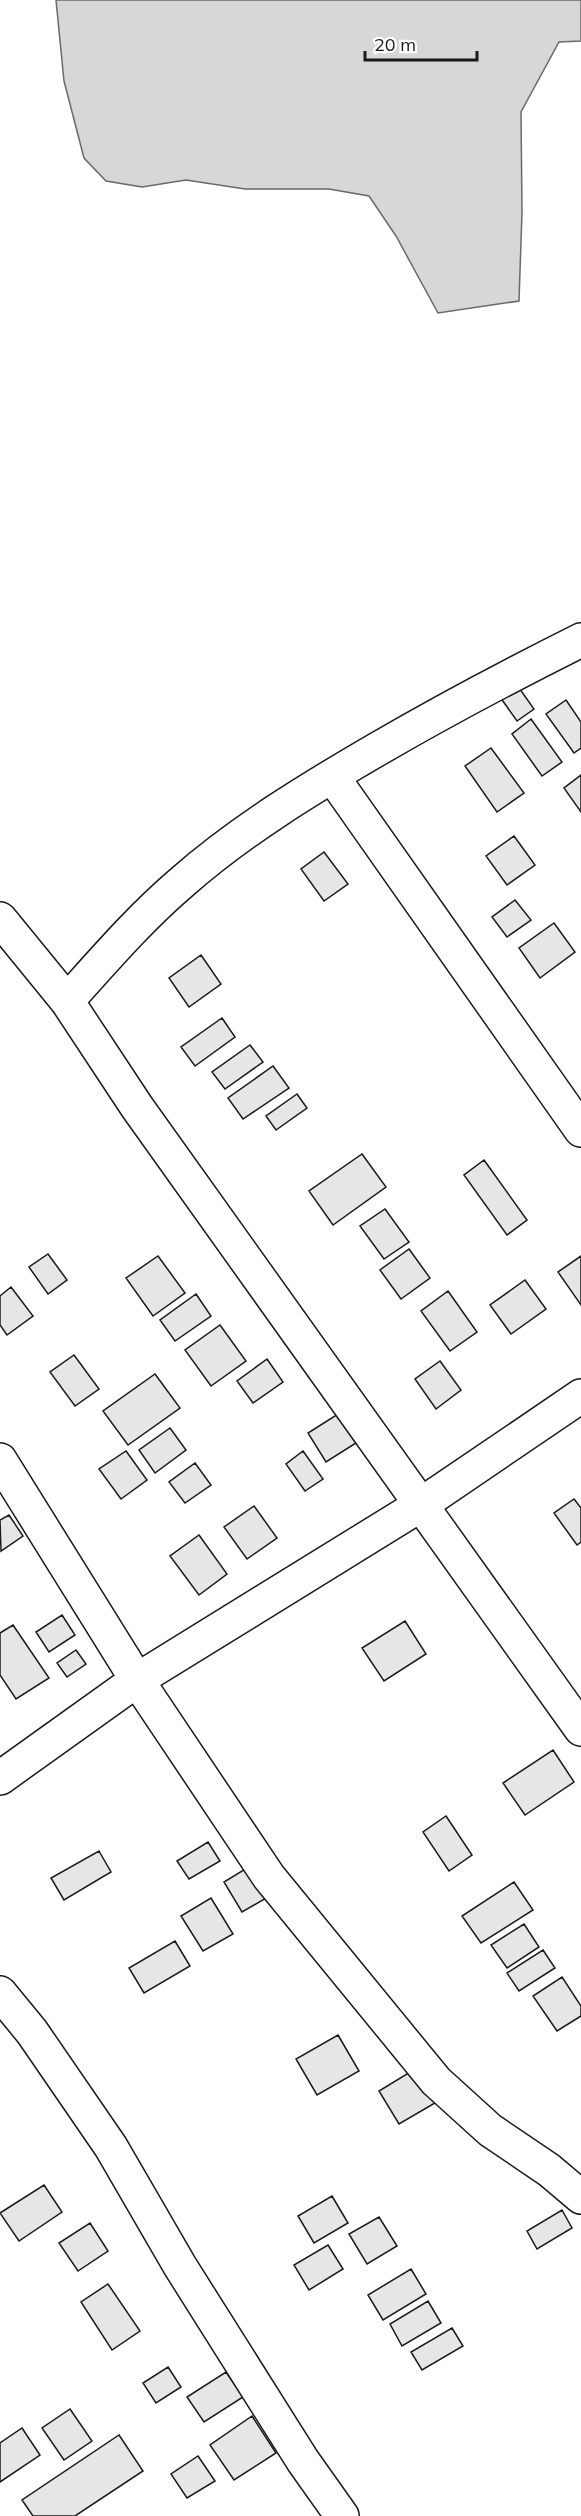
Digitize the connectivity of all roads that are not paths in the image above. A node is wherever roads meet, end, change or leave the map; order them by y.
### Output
1 (581, 640) edge
2 (332, 776) junction
3 (0, 919) edge
4 (67, 1001) junction
5 (581, 1130) edge
6 (581, 1396) edge
7 (0, 1460) edge
8 (422, 1504) junction
9 (138, 1680) junction
10 (581, 1729) edge
11 (0, 1778) edge
12 (0, 1993) edge
13 (581, 2197) edge
14 (342, 2516) edge

1 - 2 street
2 - 4 street
2 - 5 street
3 - 4 street
4 - 8 street
6 - 8 street
7 - 9 street
8 - 9 street
8 - 10 street
9 - 11 street
9 - 13 street
12 - 14 street

